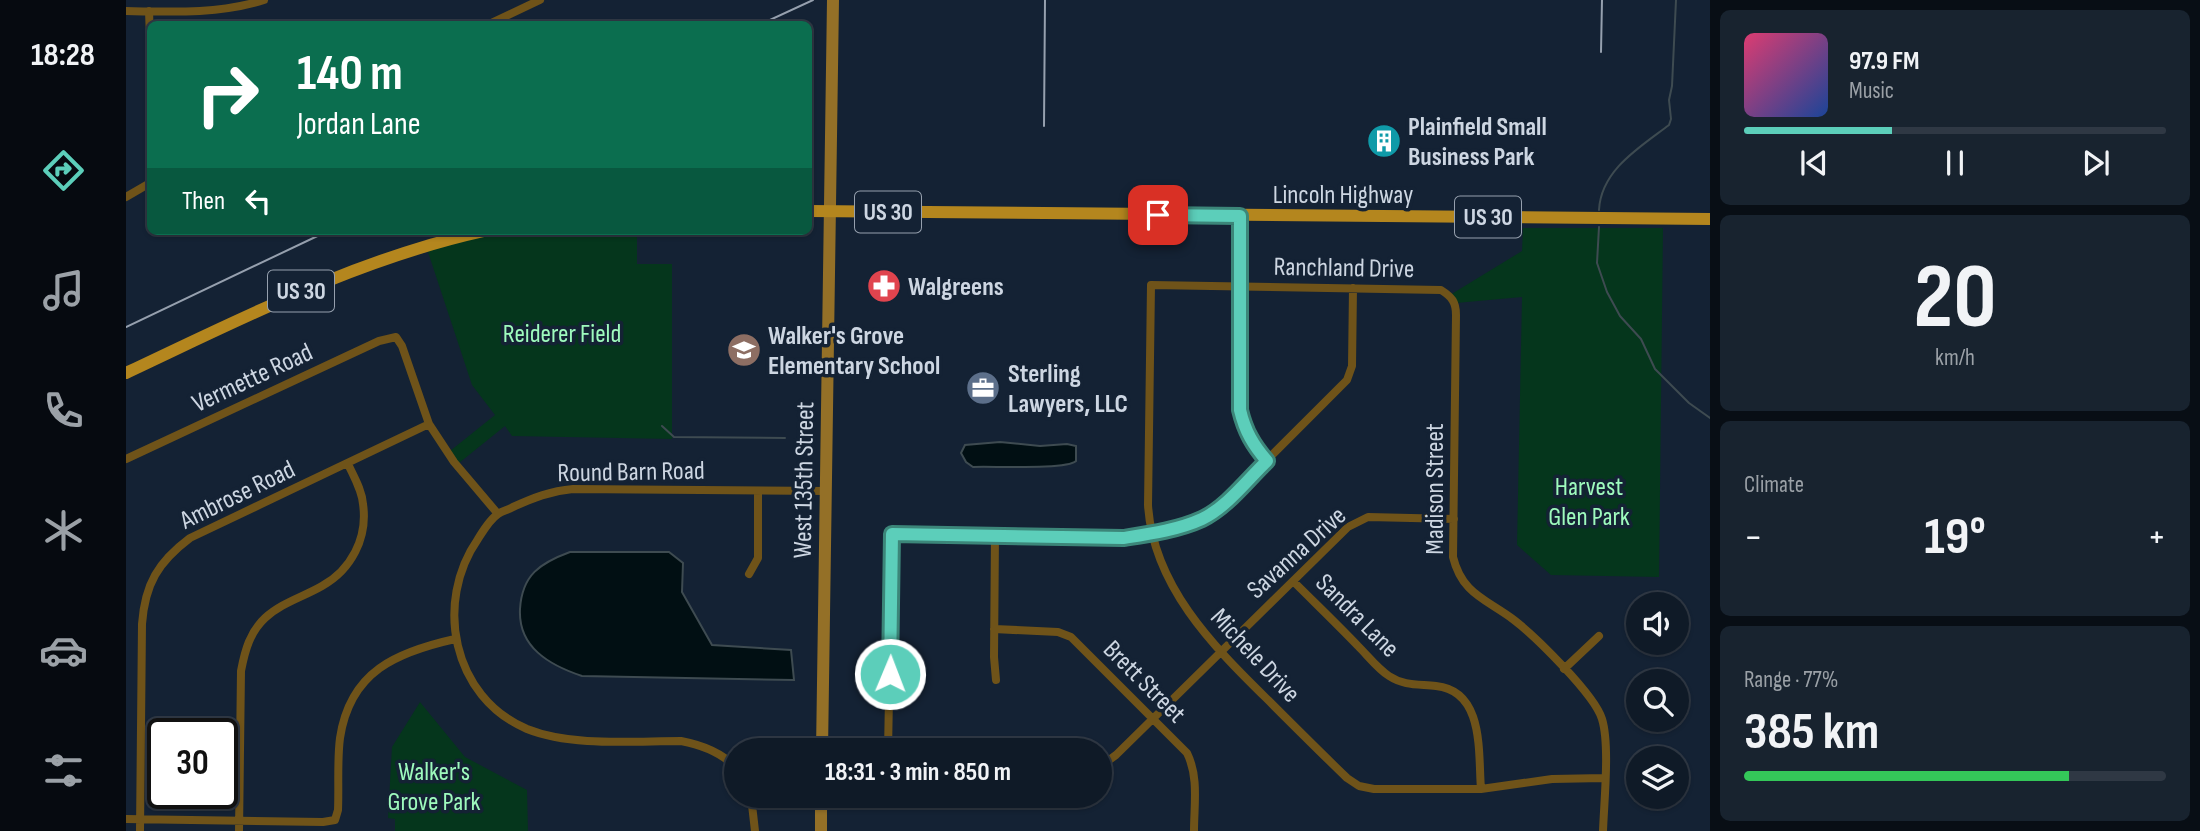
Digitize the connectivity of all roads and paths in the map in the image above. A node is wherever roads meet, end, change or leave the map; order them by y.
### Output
1 (264, 0) edge
2 (540, 0) edge
3 (833, 0) edge
4 (126, 11) edge
5 (149, 11) junction
6 (149, 21) edge
7 (495, 21) edge
8 (147, 185) edge
9 (126, 197) edge
10 (812, 211) edge
11 (830, 211) junction
12 (1240, 216) junction
13 (1710, 219) edge
14 (467, 235) edge
15 (1151, 285) joint
16 (1240, 287) junction
17 (1353, 288) junction
18 (1450, 295) joint
19 (126, 373) edge
20 (429, 424) junction
21 (126, 459) edge
22 (1267, 461) junction
23 (348, 464) junction
24 (758, 491) junction
25 (826, 491) junction
26 (498, 514) junction
27 (1454, 519) junction
28 (1151, 533) junction
29 (995, 535) junction
30 (749, 574) dead end
31 (1293, 581) junction
32 (995, 629) junction
33 (1599, 636) dead end
34 (456, 639) junction
35 (1220, 653) junction
36 (1564, 669) junction
37 (996, 680) dead end
38 (1153, 719) junction
39 (822, 738) edge
40 (888, 738) edge
41 (724, 757) edge
42 (1112, 758) edge
43 (1604, 778) junction
44 (1481, 789) junction
45 (752, 808) edge
46 (821, 808) edge
47 (126, 820) edge
48 (140, 820) junction
49 (239, 821) junction
50 (140, 831) edge
51 (239, 831) edge
52 (755, 831) edge
53 (821, 831) edge
54 (1194, 831) edge
55 (1603, 831) edge

1 - 5 street
2 - 7 street
3 - 11 street, West 135th Street
4 - 5 street
5 - 6 street
8 - 9 street
10 - 11 main road, Lincoln Highway / US 30
11 - 12 main road, Lincoln Highway / US 30
11 - 25 street, West 135th Street
12 - 13 main road, Lincoln Highway / US 30
12 - 16 street
14 - 19 main road, US 30
15 - 16 street, Ranchland Drive
15 - 28 street, Michele Drive
16 - 17 street, Ranchland Drive
16 - 22 street
17 - 18 street, Ranchland Drive
17 - 22 street
18 - 27 street, Madison Street
20 - 21 street, Vermette Road
20 - 23 street, Ambrose Road
20 - 26 street
22 - 28 street
23 - 48 street, Ambrose Road
23 - 49 street
24 - 25 street, Round Barn Road
24 - 26 street, Round Barn Road
24 - 30 street
25 - 39 street, West 135th Street
26 - 34 street, Round Barn Road
27 - 31 street, Savanna Drive
27 - 36 street, Madison Street
28 - 29 street
28 - 35 street, Michele Drive
29 - 32 street
29 - 40 street
31 - 35 street, Savanna Drive
31 - 44 street, Sandra Lane
32 - 37 street
32 - 38 street, Brett Street
33 - 36 street
34 - 41 street, Round Barn Road
34 - 49 street
35 - 38 street, Savanna Drive
35 - 44 street, Michele Drive
36 - 43 street, Madison Street
38 - 42 street, Savanna Drive
38 - 54 street, Brett Street
43 - 44 street, Michele Drive
43 - 55 street, Madison Street
45 - 52 street
46 - 53 street
47 - 48 street
48 - 49 street
48 - 50 street, Ambrose Road
49 - 51 street

